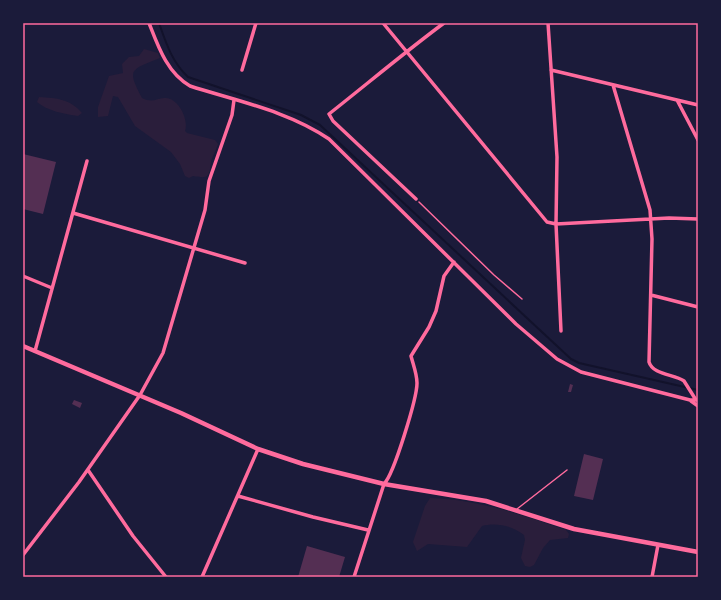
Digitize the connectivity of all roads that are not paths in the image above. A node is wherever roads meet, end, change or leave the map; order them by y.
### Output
1 (149, 23) edge
2 (256, 23) edge
3 (383, 23) edge
4 (444, 23) edge
5 (548, 23) edge
6 (406, 51) junction
7 (242, 70) dead end
8 (551, 70) junction
9 (613, 84) junction
10 (234, 100) junction
11 (677, 100) junction
12 (698, 105) edge
13 (698, 140) edge
14 (87, 161) dead end
15 (416, 199) road end
16 (73, 213) junction
17 (698, 219) edge
18 (650, 220) junction
19 (556, 224) junction
20 (194, 248) junction
21 (454, 262) junction
22 (245, 263) dead end
23 (23, 276) edge
24 (52, 288) junction
25 (651, 295) junction
26 (698, 307) edge
27 (561, 331) dead end
28 (23, 346) edge
29 (35, 351) junction
30 (140, 396) junction
31 (690, 400) junction
32 (697, 400) edge
33 (698, 406) edge
34 (258, 448) junction
35 (88, 470) junction
36 (567, 470) dead end
37 (384, 484) junction
38 (238, 496) junction
39 (516, 510) junction
40 (368, 530) junction
41 (658, 545) junction
42 (698, 552) edge
43 (23, 555) edge
44 (166, 577) edge
45 (202, 577) edge
46 (354, 577) edge
47 (652, 577) edge

1 - 10 street
2 - 7 street
3 - 6 street
4 - 6 street
5 - 8 street
6 - 15 street
6 - 19 street
8 - 9 street
8 - 19 street
9 - 11 street
9 - 18 street
10 - 20 street
10 - 21 street
11 - 12 street
11 - 13 street
14 - 16 street
16 - 20 street
16 - 24 street
17 - 18 street
18 - 19 street
18 - 25 street
19 - 27 street
20 - 22 street
20 - 30 street
21 - 31 street
21 - 37 street
23 - 24 street
24 - 29 street
25 - 26 street
25 - 32 street
28 - 29 street
29 - 30 street
30 - 34 street
30 - 35 street
31 - 32 street
31 - 33 street
34 - 37 street
34 - 38 street
35 - 43 street
35 - 44 street
36 - 39 lane
37 - 39 street
37 - 40 street
38 - 40 street
38 - 45 street
39 - 41 street
40 - 46 street
41 - 42 street
41 - 47 street

